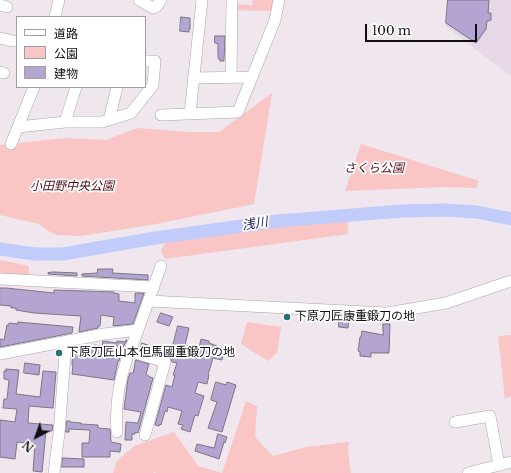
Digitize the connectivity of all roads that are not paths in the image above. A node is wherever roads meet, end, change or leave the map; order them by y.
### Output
1 (59, 0) edge
2 (139, 0) edge
3 (160, 0) edge
4 (202, 0) edge
5 (232, 0) edge
6 (279, 0) edge
7 (54, 16) edge
8 (0, 38) edge
9 (13, 41) dead end
10 (146, 61) edge
11 (251, 77) junction
12 (193, 78) junction
13 (231, 78) junction
14 (34, 88) edge
15 (76, 88) edge
16 (117, 88) edge
17 (161, 114) dead end
18 (190, 114) junction
19 (109, 120) junction
20 (65, 122) junction
21 (18, 127) junction
22 (11, 144) dead end
23 (161, 266) dead end
24 (0, 280) edge
25 (511, 281) edge
26 (154, 287) junction
27 (149, 301) junction
28 (138, 330) junction
29 (66, 342) junction
30 (129, 351) junction
31 (0, 354) edge
32 (455, 422) dead end
33 (117, 432) dead end
34 (146, 435) dead end
35 (511, 462) edge
36 (499, 465) junction
37 (54, 473) edge
38 (468, 473) edge

1 - 7 street
2 - 3 street
4 - 12 street
5 - 13 street
6 - 11 street
8 - 9 street
10 - 19 street
11 - 13 street
11 - 18 street
12 - 13 street
12 - 18 street
14 - 21 street
15 - 20 street
16 - 19 street
17 - 18 street
19 - 20 street
20 - 21 street
21 - 22 street
23 - 26 street
24 - 26 street
25 - 27 street
26 - 27 street
27 - 28 street
28 - 29 street
28 - 30 street
29 - 31 street
29 - 37 street
30 - 33 street
30 - 34 street
32 - 36 street
35 - 36 street
36 - 38 street

